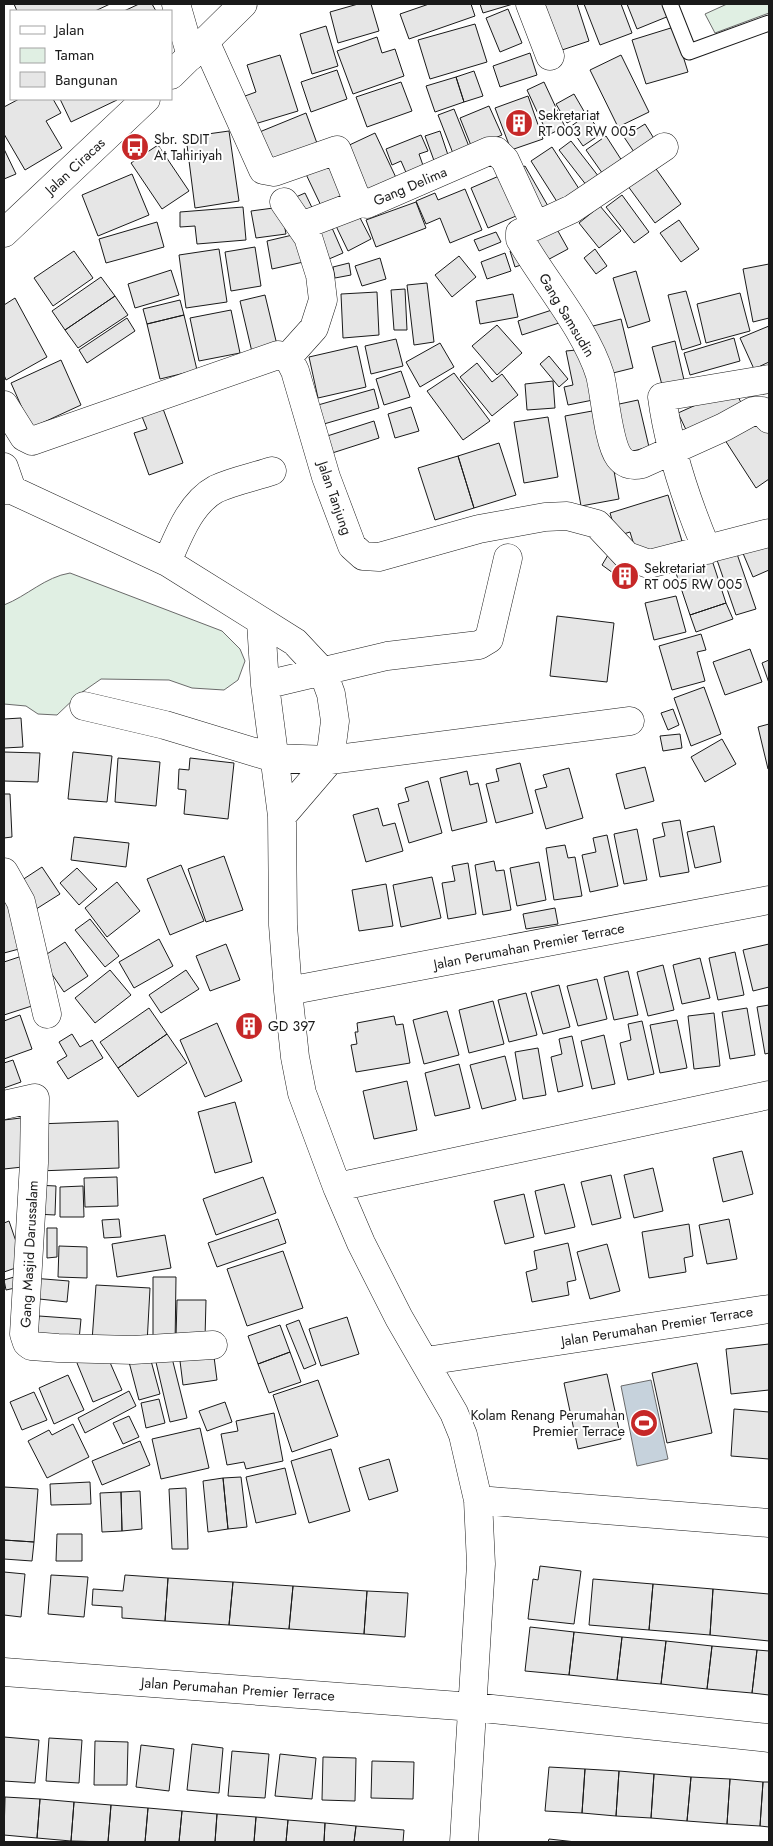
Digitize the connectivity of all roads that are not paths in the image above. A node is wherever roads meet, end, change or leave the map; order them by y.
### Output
1 (176, 4) edge
2 (243, 4) edge
3 (530, 4) edge
4 (670, 4) edge
5 (769, 23) edge
6 (198, 49) junction
7 (550, 56) dead end
8 (172, 74) edge
9 (145, 100) edge
10 (664, 147) dead end
11 (284, 202) dead end
12 (361, 203) junction
13 (535, 225) junction
14 (300, 226) junction
15 (4, 233) edge
16 (288, 357) junction
17 (769, 379) edge
18 (4, 405) edge
19 (769, 419) edge
20 (672, 451) junction
21 (272, 471) dead end
22 (6, 482) edge
23 (769, 533) edge
24 (707, 550) junction
25 (508, 558) dead end
26 (167, 562) junction
27 (261, 622) junction
28 (323, 672) junction
29 (265, 685) junction
30 (84, 706) dead end
31 (630, 721) dead end
32 (274, 758) junction
33 (330, 760) junction
34 (282, 816) junction
35 (4, 872) edge
36 (769, 900) edge
37 (288, 991) junction
38 (47, 1014) dead end
39 (769, 1095) edge
40 (4, 1105) edge
41 (337, 1187) junction
42 (769, 1309) edge
43 (213, 1345) dead end
44 (426, 1361) junction
45 (478, 1500) junction
46 (769, 1523) edge
47 (4, 1672) edge
48 (473, 1707) junction
49 (769, 1738) edge
50 (464, 1842) edge

1 - 6 street
2 - 6 street
3 - 7 street
4 - 5 lane
6 - 8 street
6 - 12 street, Gang Delima
9 - 15 street, Jalan Ciracas
10 - 13 street
11 - 14 street
12 - 13 street, Gang Delima
12 - 14 street
13 - 20 street, Gang Samsudin
14 - 16 street
16 - 18 street
16 - 24 street, Jalan Tanjung
17 - 20 street
19 - 20 street, Gang Samsudin
20 - 24 street
21 - 26 street
22 - 26 street
23 - 24 street, Jalan Tanjung
25 - 28 street
26 - 27 street
27 - 28 street
27 - 29 street
28 - 29 street
28 - 33 street
29 - 32 street
30 - 32 street
31 - 33 street
32 - 33 street
32 - 34 street
33 - 34 street
34 - 37 street
35 - 38 street
36 - 37 street, Jalan Perumahan Premier Terrace
37 - 41 street
39 - 41 street
40 - 43 street, Gang Masjid Darussalam
41 - 44 street
42 - 44 street, Jalan Perumahan Premier Terrace
44 - 45 street
45 - 46 street
45 - 48 street
47 - 48 street, Jalan Perumahan Premier Terrace
48 - 49 street, Jalan Perumahan Premier Terrace
48 - 50 street

